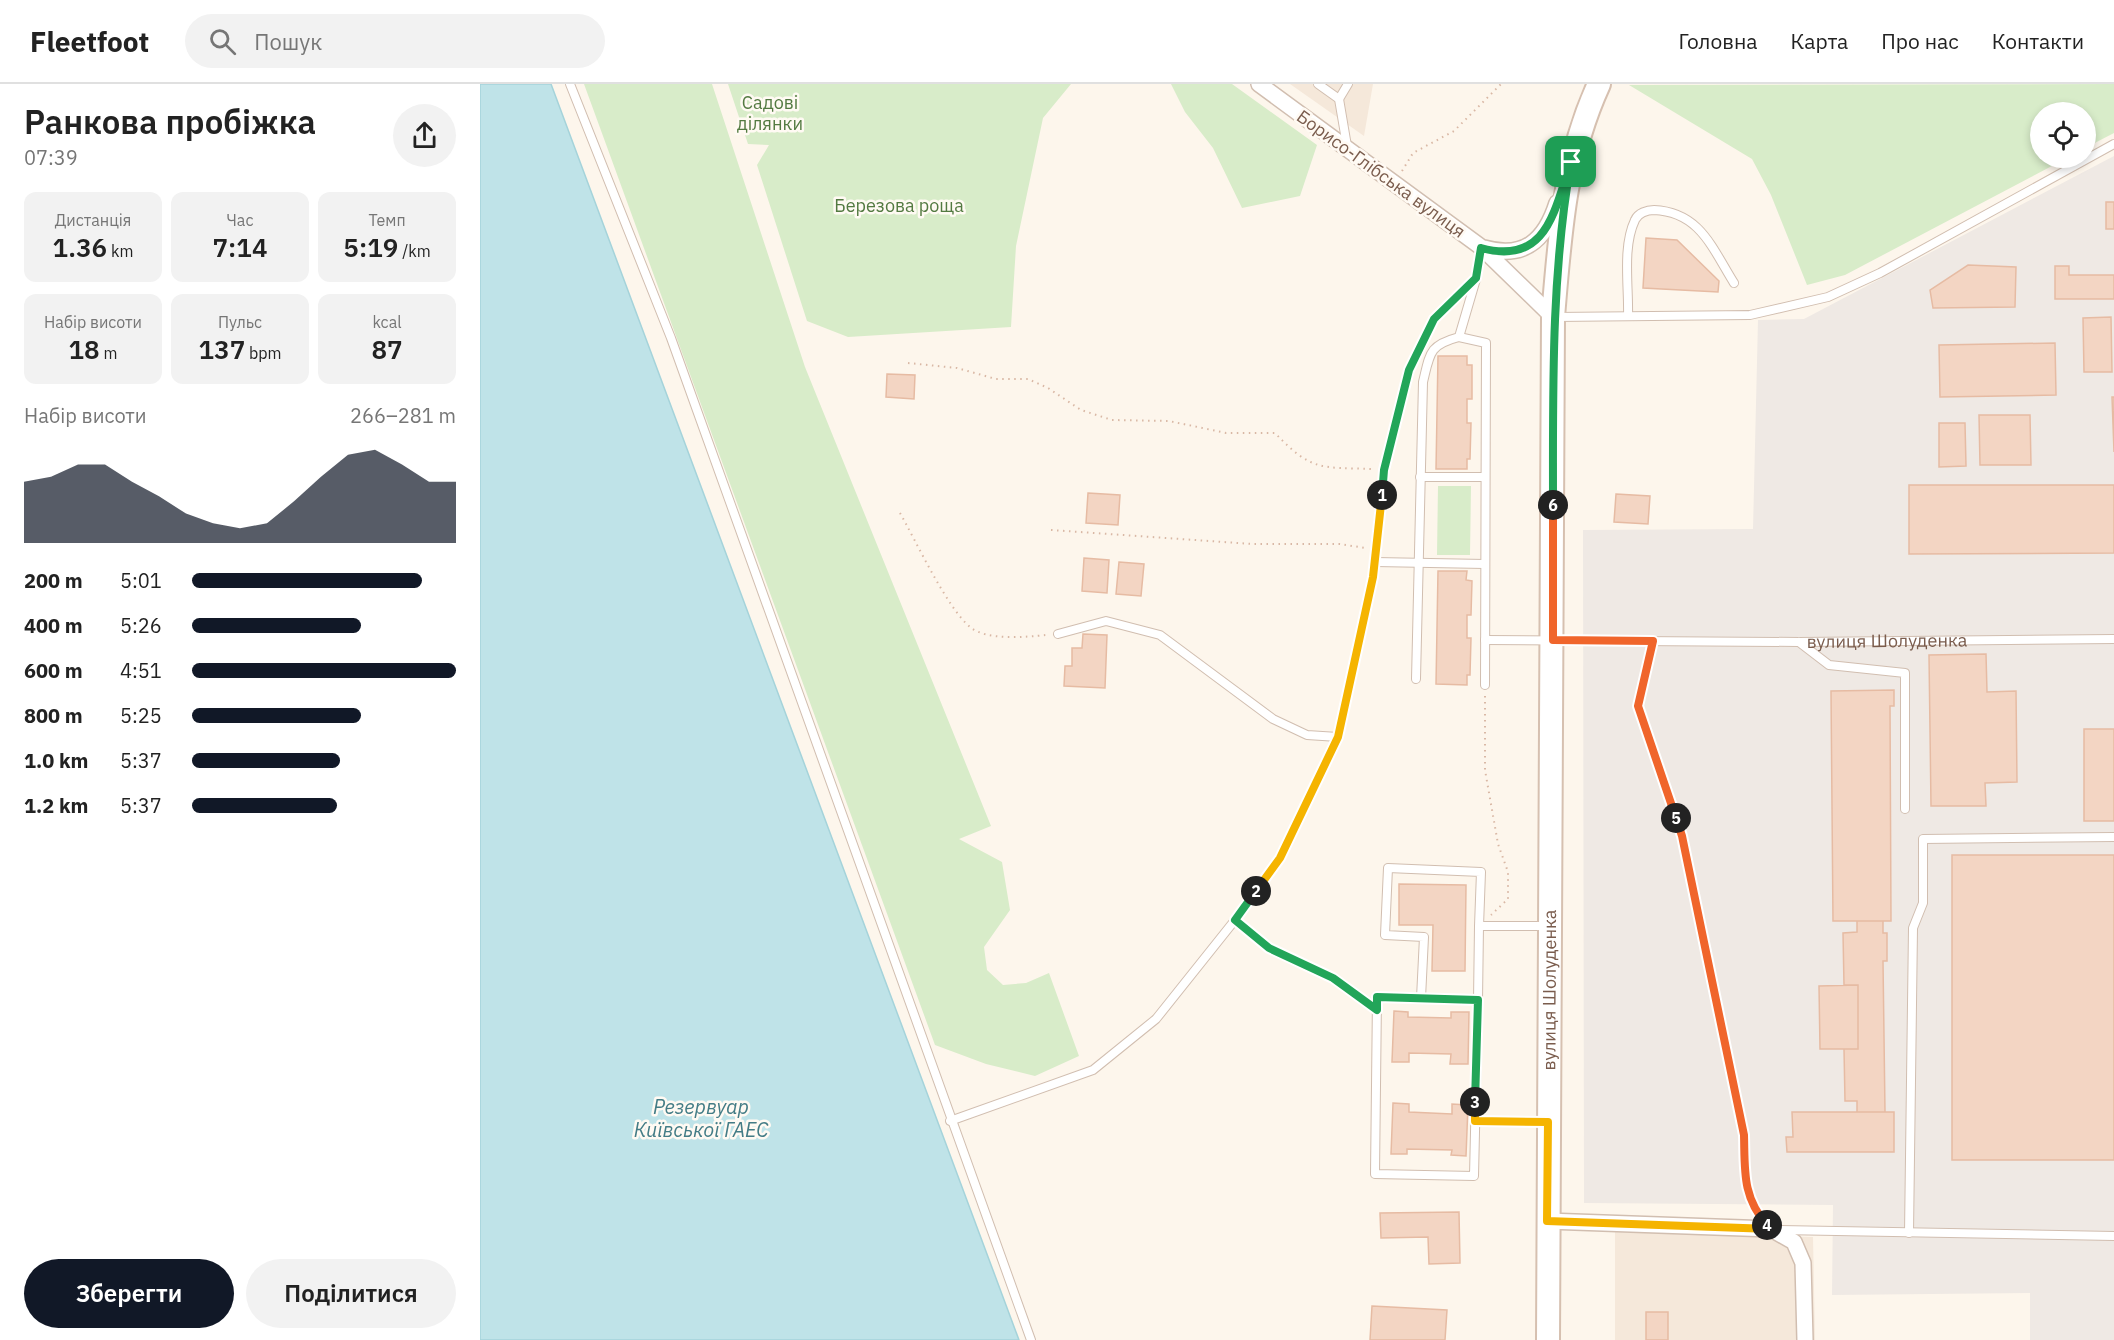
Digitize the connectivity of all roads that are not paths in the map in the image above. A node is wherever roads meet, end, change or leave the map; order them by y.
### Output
1 (570, 84) edge
2 (1259, 84) edge
3 (1318, 84) edge
4 (1348, 84) edge
5 (1599, 84) edge
6 (1339, 99) junction
7 (2114, 144) edge
8 (1347, 150) junction
9 (1571, 162) junction
10 (1481, 248) junction
11 (1476, 278) junction
12 (1734, 283) dead end
13 (1628, 316) junction
14 (1553, 317) junction
15 (1460, 337) junction
16 (1420, 477) junction
17 (1485, 477) junction
18 (1375, 562) junction
19 (1418, 563) junction
20 (1485, 564) junction
21 (1058, 634) road end
22 (2114, 639) edge
23 (1485, 640) junction
24 (1553, 640) junction
25 (1653, 641) junction
26 (1800, 642) junction
27 (1416, 679) dead end
28 (1485, 685) road end
29 (1338, 737) junction
30 (1905, 809) dead end
31 (2114, 837) edge
32 (1479, 926) junction
33 (1549, 926) junction
34 (1421, 998) junction
35 (1478, 1000) junction
36 (950, 1121) junction
37 (1547, 1221) junction
38 (1771, 1229) junction
39 (1909, 1233) junction
40 (2114, 1236) edge
41 (1031, 1340) edge
42 (1548, 1340) edge
43 (1805, 1340) edge

1 - 36 lane
2 - 8 street, Борисо-Глібська вулиця
3 - 6 lane
4 - 6 lane
5 - 9 main road, вулиця Шолуденка
6 - 8 lane
7 - 13 lane
8 - 10 street, Борисо-Глібська вулиця
9 - 10 street
9 - 14 main road, вулиця Шолуденка
10 - 11 lane
10 - 14 street, Борисо-Глібська вулиця
11 - 15 lane
11 - 18 lane
12 - 13 lane
13 - 14 lane
14 - 24 main road, вулиця Шолуденка
15 - 16 lane
15 - 17 lane
16 - 17 lane
16 - 19 lane
17 - 20 lane
18 - 19 lane
18 - 29 lane
19 - 20 lane
19 - 27 lane
20 - 23 lane
21 - 29 lane
22 - 26 lane, вулиця Шолуденка
23 - 24 lane
23 - 28 lane
24 - 25 lane, вулиця Шолуденка
24 - 33 main road, вулиця Шолуденка
25 - 26 lane, вулиця Шолуденка
25 - 38 lane
26 - 30 lane
29 - 36 lane
31 - 39 lane
32 - 33 lane
32 - 34 lane
32 - 35 lane
33 - 37 main road, вулиця Шолуденка
34 - 35 lane
34 - 35 lane
36 - 41 lane
37 - 38 street
37 - 42 main road, вулиця Шолуденка
38 - 39 lane
38 - 43 street
39 - 40 lane

